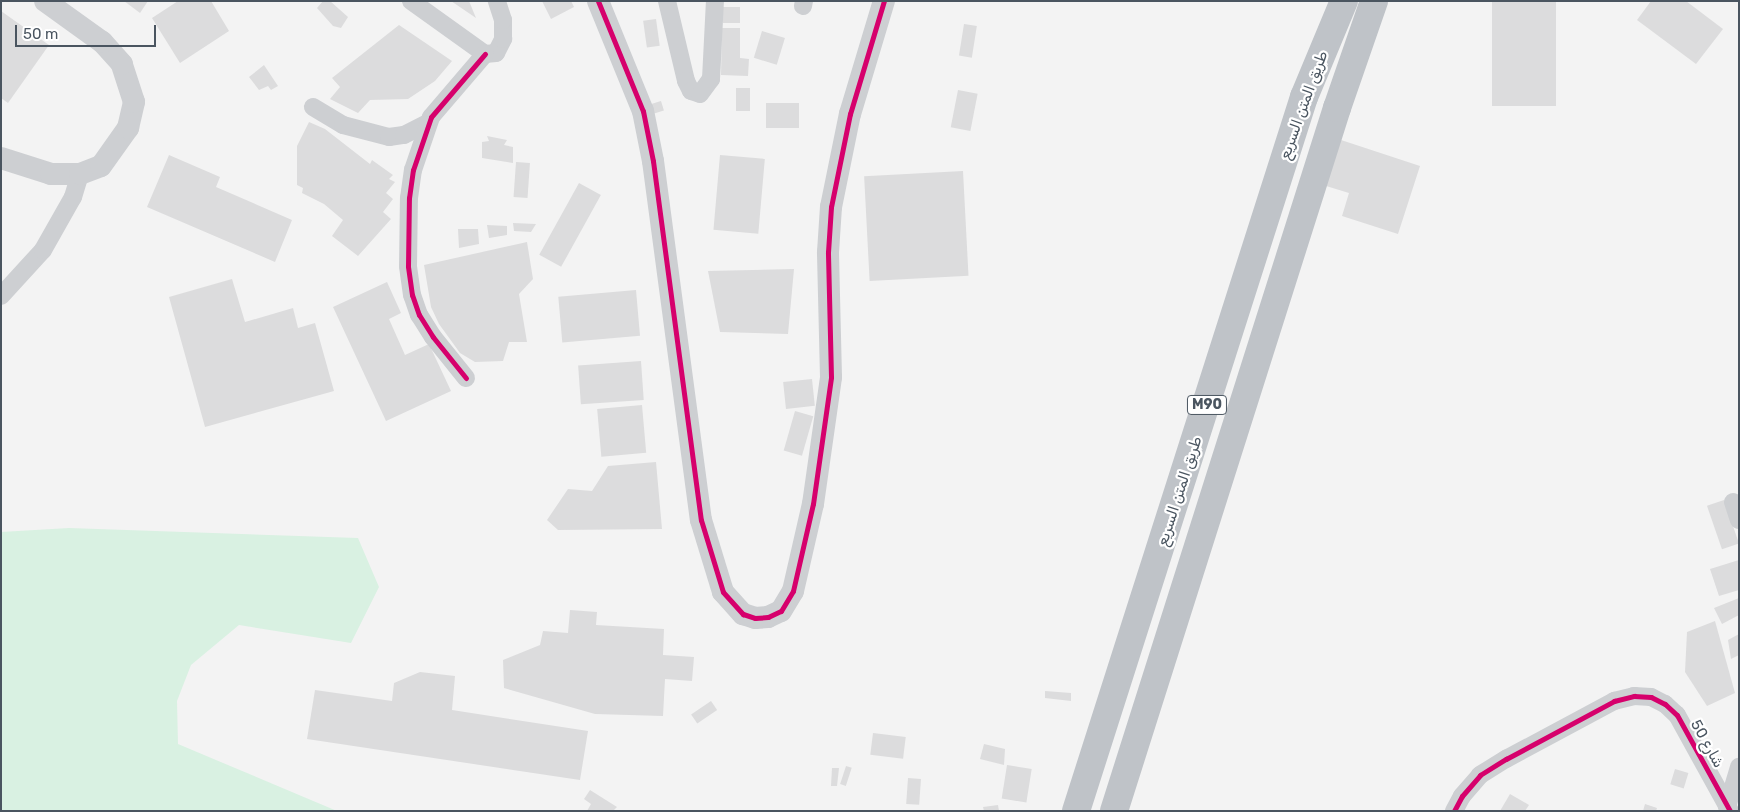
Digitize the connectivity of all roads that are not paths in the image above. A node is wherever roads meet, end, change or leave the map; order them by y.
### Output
1 (45, 1) edge
2 (411, 1) edge
3 (497, 1) edge
4 (598, 1) edge
5 (667, 1) edge
6 (715, 1) edge
7 (884, 1) edge
8 (1344, 1) edge
9 (1374, 1) edge
10 (1393, 1) edge
11 (485, 54) junction
12 (1353, 59) junction
13 (314, 107) dead end
14 (428, 123) junction
15 (1, 158) edge
16 (80, 174) junction
17 (1, 296) edge
18 (466, 378) dead end
19 (1733, 502) dead end
20 (1739, 520) edge
21 (1739, 767) edge
22 (1729, 809) edge
23 (1076, 811) edge
24 (1114, 811) edge
25 (1454, 811) edge

1 - 16 street
2 - 11 street
3 - 11 street
4 - 7 street
5 - 6 street
8 - 23 highway, طريق المتن السريع / M90
9 - 12 highway, طريق المتن السريع / M90
10 - 12 highway
11 - 14 street
12 - 24 highway, طريق المتن السريع / M90
13 - 14 street
14 - 18 street
15 - 16 street
16 - 17 street
19 - 20 street
21 - 22 street
22 - 25 street, شارع 50

